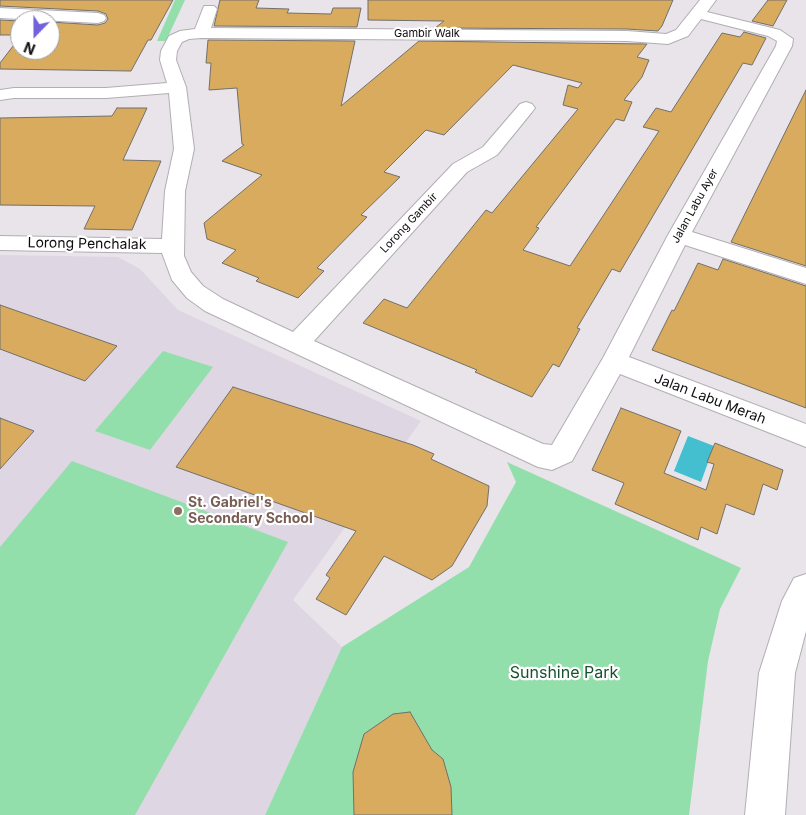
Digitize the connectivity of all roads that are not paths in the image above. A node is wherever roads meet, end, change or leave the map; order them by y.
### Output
1 (703, 7) edge
2 (209, 9) dead end
3 (0, 13) edge
4 (98, 18) dead end
5 (193, 34) junction
6 (668, 38) joint
7 (177, 87) junction
8 (0, 94) edge
9 (526, 108) dead end
10 (679, 235) junction
11 (0, 243) edge
12 (174, 246) junction
13 (806, 276) edge
14 (296, 344) junction
15 (614, 361) junction
16 (806, 436) edge
17 (806, 589) edge
18 (766, 815) edge

1 - 6 street, Jalan Labu Ayer
1 - 10 street, Jalan Labu Ayer
2 - 5 street
3 - 4 street
5 - 6 street, Gambir Walk
5 - 7 street
7 - 8 street
7 - 12 street
9 - 14 street, Lorong Gambir
10 - 13 street
10 - 15 street, Jalan Labu Ayer
11 - 12 street, Lorong Penchalak
12 - 14 street
14 - 15 street, Jalan Labu Ayer
15 - 16 street, Jalan Labu Merah
17 - 18 street

